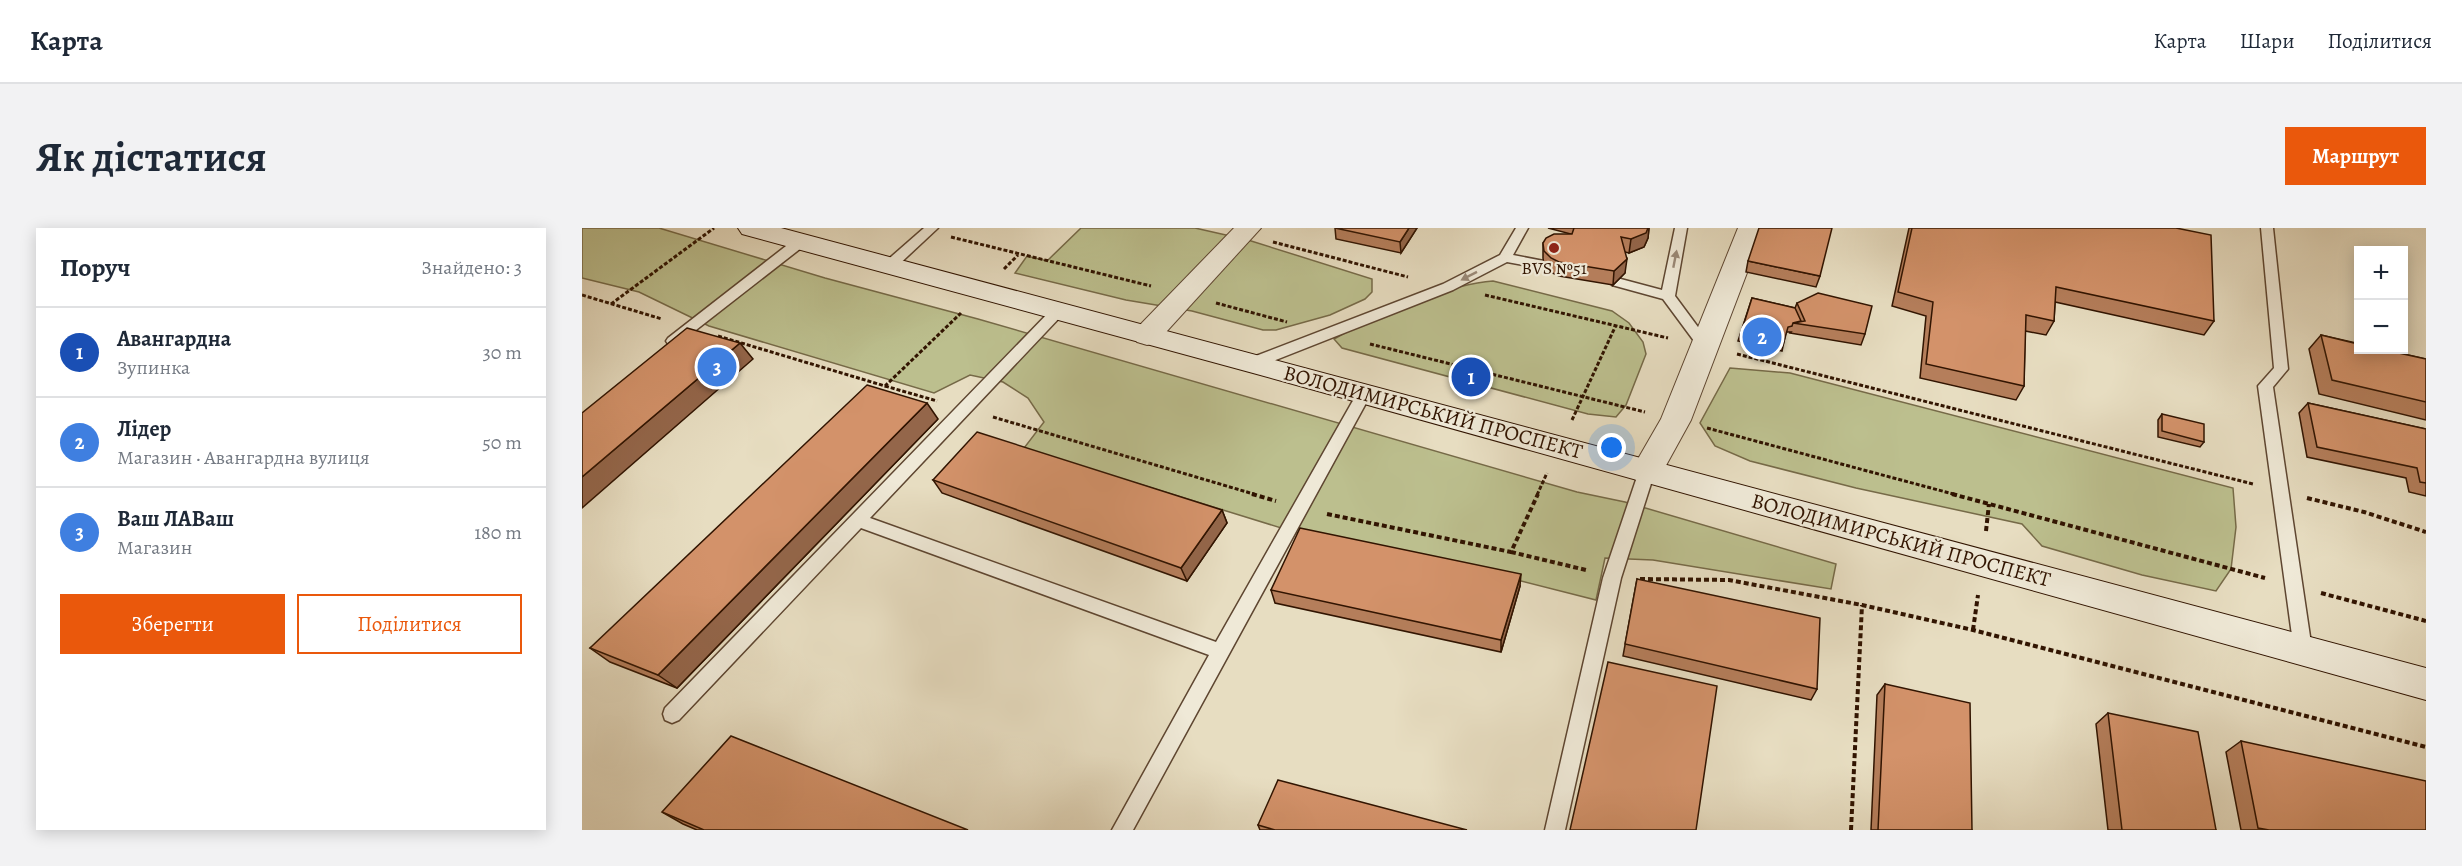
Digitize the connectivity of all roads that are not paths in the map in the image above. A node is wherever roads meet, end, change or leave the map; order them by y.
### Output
1 (751, 228) edge
2 (932, 228) edge
3 (1248, 228) edge
4 (1522, 228) edge
5 (1681, 228) edge
6 (1751, 228) edge
7 (2267, 228) edge
8 (800, 242) junction
9 (1505, 258) junction
10 (1544, 265) edge
11 (889, 266) junction
12 (1617, 282) edge
13 (1668, 296) junction
14 (1058, 311) junction
15 (1147, 335) junction
16 (1705, 346) junction
17 (663, 349) edge
18 (1253, 363) junction
19 (1364, 394) junction
20 (1647, 471) junction
21 (858, 520) junction
22 (2303, 650) junction
23 (1220, 651) junction
24 (2426, 684) edge
25 (672, 714) dead end
26 (1122, 830) edge
27 (1555, 830) edge

1 - 8 main road, ВОЛОДИМИРСЬКИЙ ПРОСПЕКТ
2 - 11 lane
3 - 15 main road
4 - 9 lane
13 -> 5 lane
6 - 16 main road
7 - 22 lane
8 - 11 main road, ВОЛОДИМИРСЬКИЙ ПРОСПЕКТ
8 - 17 lane
9 - 10 lane
9 -> 18 lane
11 - 14 main road, ВОЛОДИМИРСЬКИЙ ПРОСПЕКТ
12 - 13 lane
13 - 16 lane
14 - 15 main road, ВОЛОДИМИРСЬКИЙ ПРОСПЕКТ
14 - 21 lane
15 - 18 main road, ВОЛОДИМИРСЬКИЙ ПРОСПЕКТ
16 - 20 main road
18 - 19 main road, ВОЛОДИМИРСЬКИЙ ПРОСПЕКТ
19 - 20 main road, ВОЛОДИМИРСЬКИЙ ПРОСПЕКТ
19 - 23 lane
20 - 22 main road, ВОЛОДИМИРСЬКИЙ ПРОСПЕКТ
20 - 27 lane
21 - 23 lane
21 - 25 lane
22 - 24 main road, ВОЛОДИМИРСЬКИЙ ПРОСПЕКТ
23 - 26 lane

